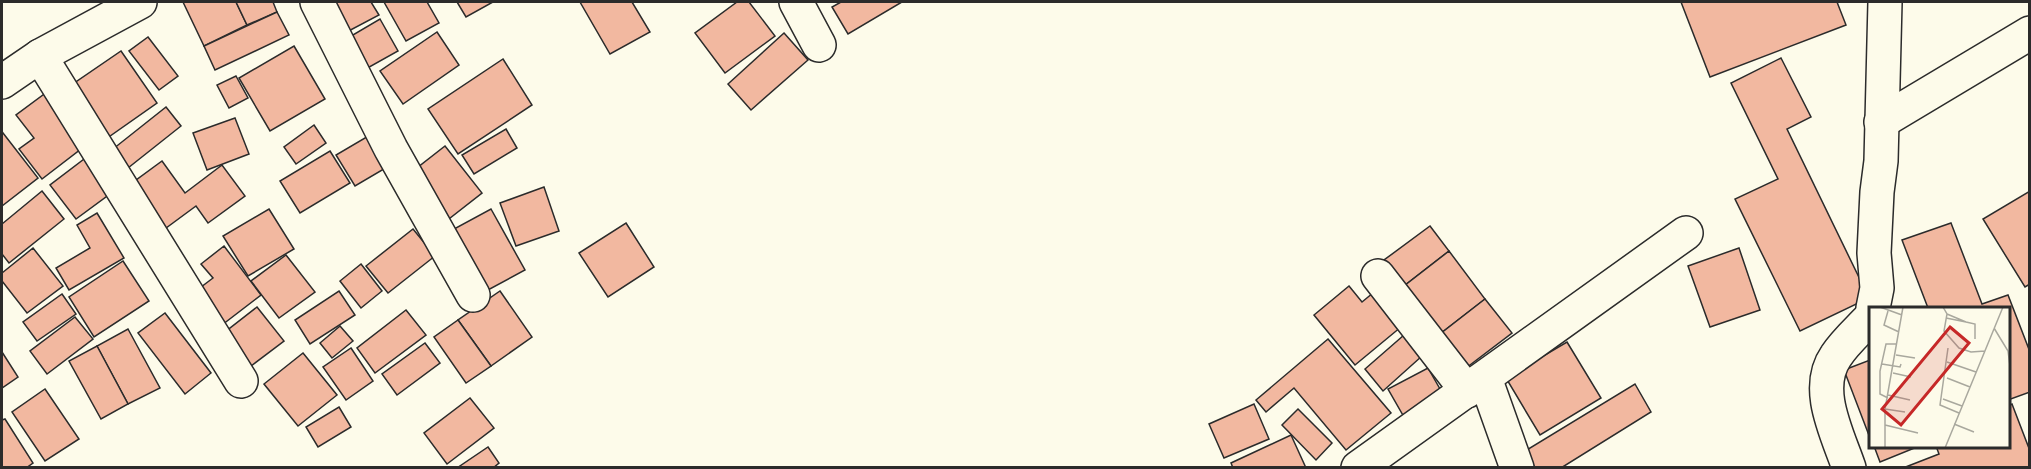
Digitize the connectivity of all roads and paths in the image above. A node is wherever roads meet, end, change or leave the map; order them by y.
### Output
1 (140, 2) edge
2 (317, 2) edge
3 (796, 2) edge
4 (1885, 2) edge
5 (2030, 33) edge
6 (819, 45) dead end
7 (40, 56) junction
8 (2, 82) edge
9 (1881, 122) junction
10 (1686, 233) dead end
11 (1378, 276) dead end
12 (473, 295) dead end
13 (1873, 307) edge
14 (1869, 319) edge
15 (241, 381) dead end
16 (1476, 385) junction
17 (1358, 468) edge
18 (1517, 468) edge
19 (1849, 468) edge

1 - 7 street
2 - 12 street
3 - 6 street
4 - 9 street
5 - 9 street
7 - 8 street
7 - 15 street
9 - 13 street
10 - 16 street
11 - 16 street
14 - 19 street
16 - 17 street
16 - 18 street

